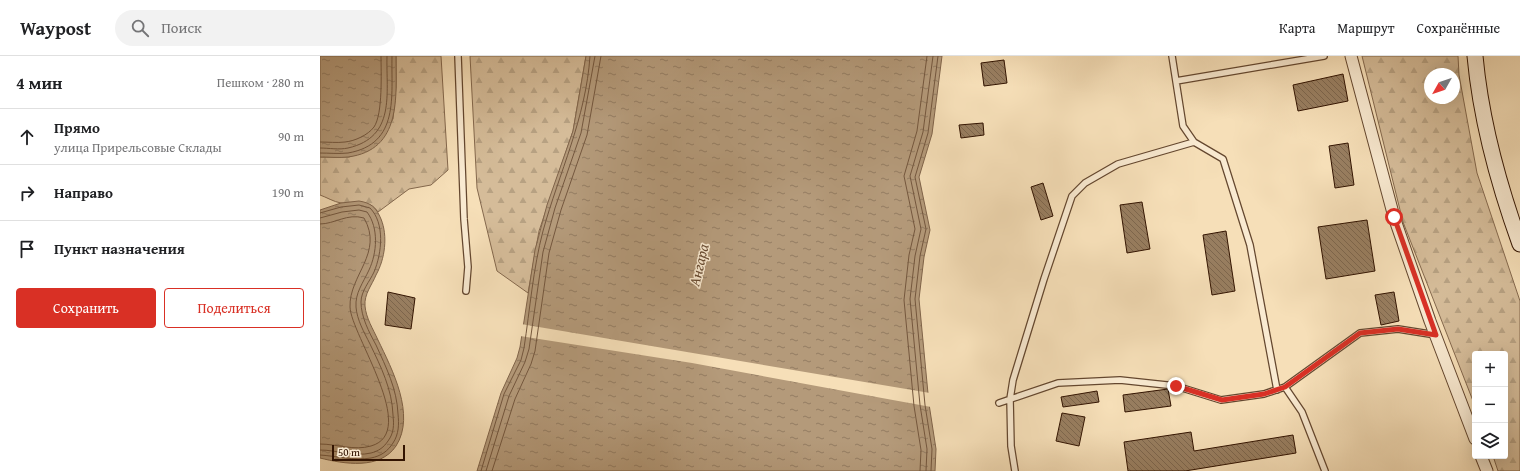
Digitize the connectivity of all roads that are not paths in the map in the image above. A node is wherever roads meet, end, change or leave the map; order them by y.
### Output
1 (458, 56) edge
2 (1172, 56) edge
3 (1324, 56) edge
4 (1351, 56) edge
5 (1475, 56) edge
6 (1176, 81) junction
7 (1194, 142) junction
8 (1520, 244) edge
9 (466, 291) dead end
10 (1436, 335) junction
11 (1285, 387) junction
12 (1277, 390) junction
13 (1010, 399) junction
14 (999, 403) dead end
15 (1472, 432) edge
16 (1482, 459) edge
17 (1015, 471) edge
18 (1325, 471) edge
19 (1487, 471) edge

1 - 9 lane
2 - 6 lane
3 - 6 lane
4 - 10 street
5 - 8 main road
6 - 7 lane
7 - 12 lane
7 - 13 lane
10 - 11 lane
10 - 15 street
11 - 12 lane
11 - 18 lane
12 - 13 lane
13 - 14 lane
13 - 17 lane
16 - 19 street

